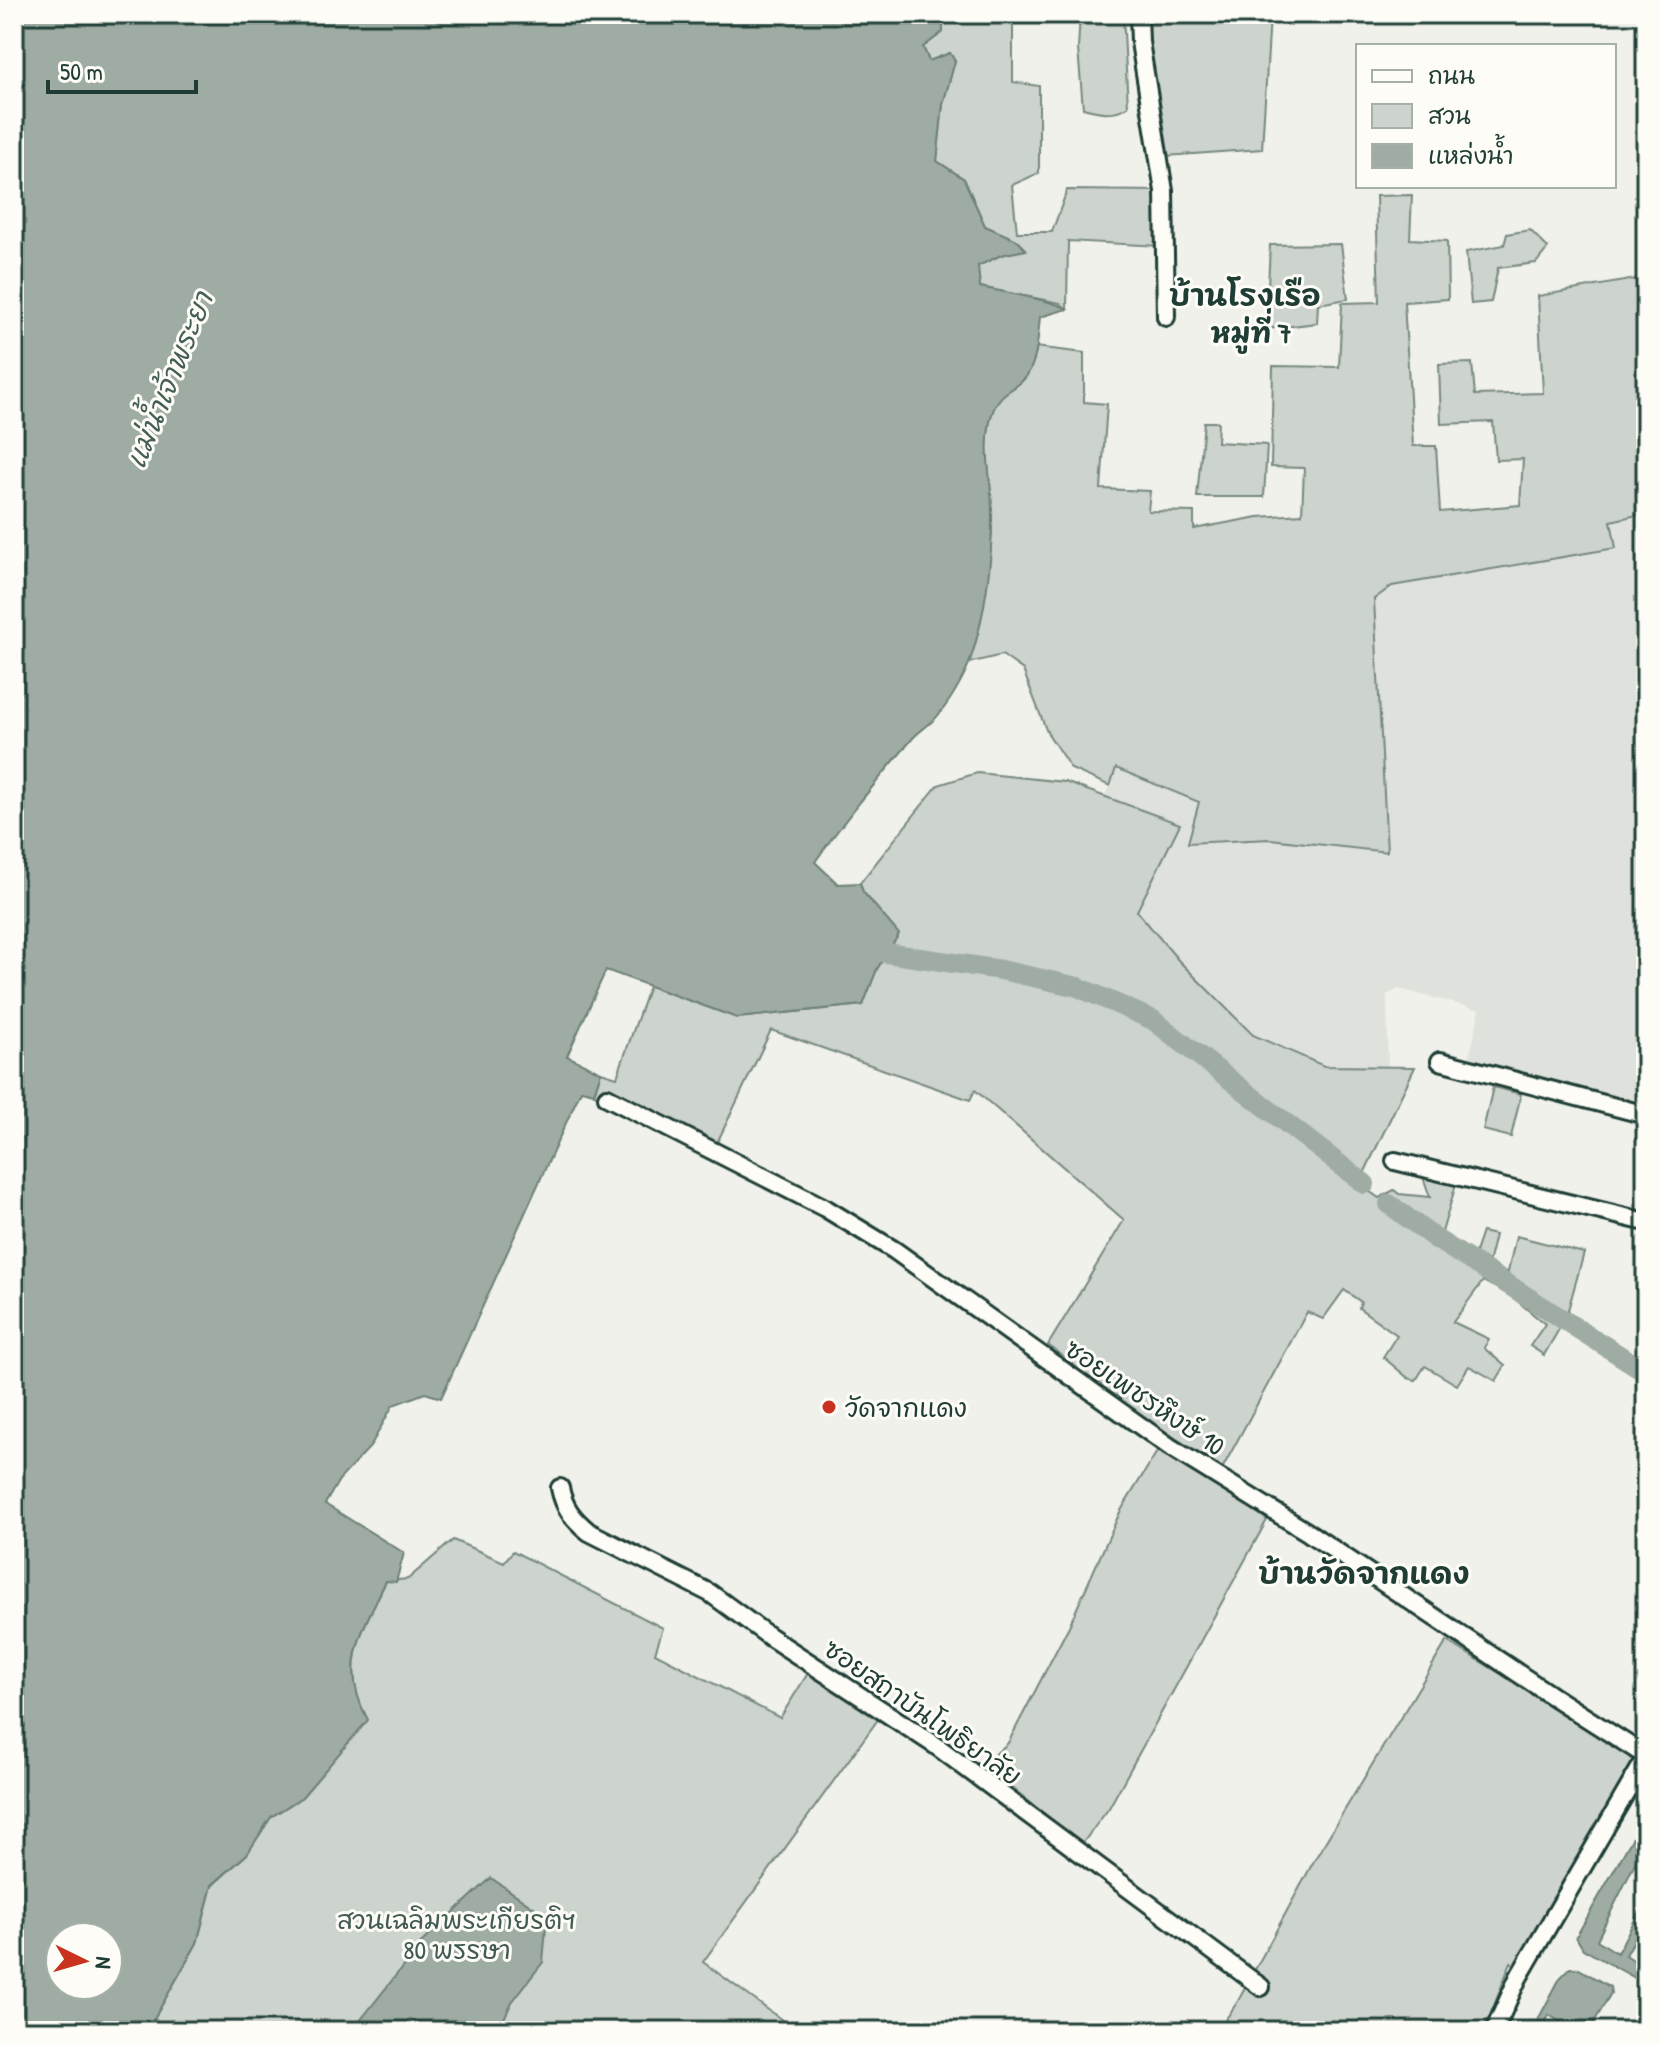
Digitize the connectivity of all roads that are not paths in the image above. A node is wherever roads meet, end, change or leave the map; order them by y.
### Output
1 (1139, 14) edge
2 (1166, 317) dead end
3 (1440, 1061) dead end
4 (607, 1097) dead end
5 (1646, 1115) edge
6 (1395, 1161) dead end
7 (1646, 1222) edge
8 (560, 1488) dead end
9 (1646, 1757) edge
10 (1261, 1987) dead end
11 (1494, 2031) edge

1 - 2 street
3 - 5 street
4 - 9 street, ซอยเพชรหึงษ์ 10
6 - 7 street
8 - 10 street, ซอยสถาบันโพธิยาลัย
9 - 11 street

